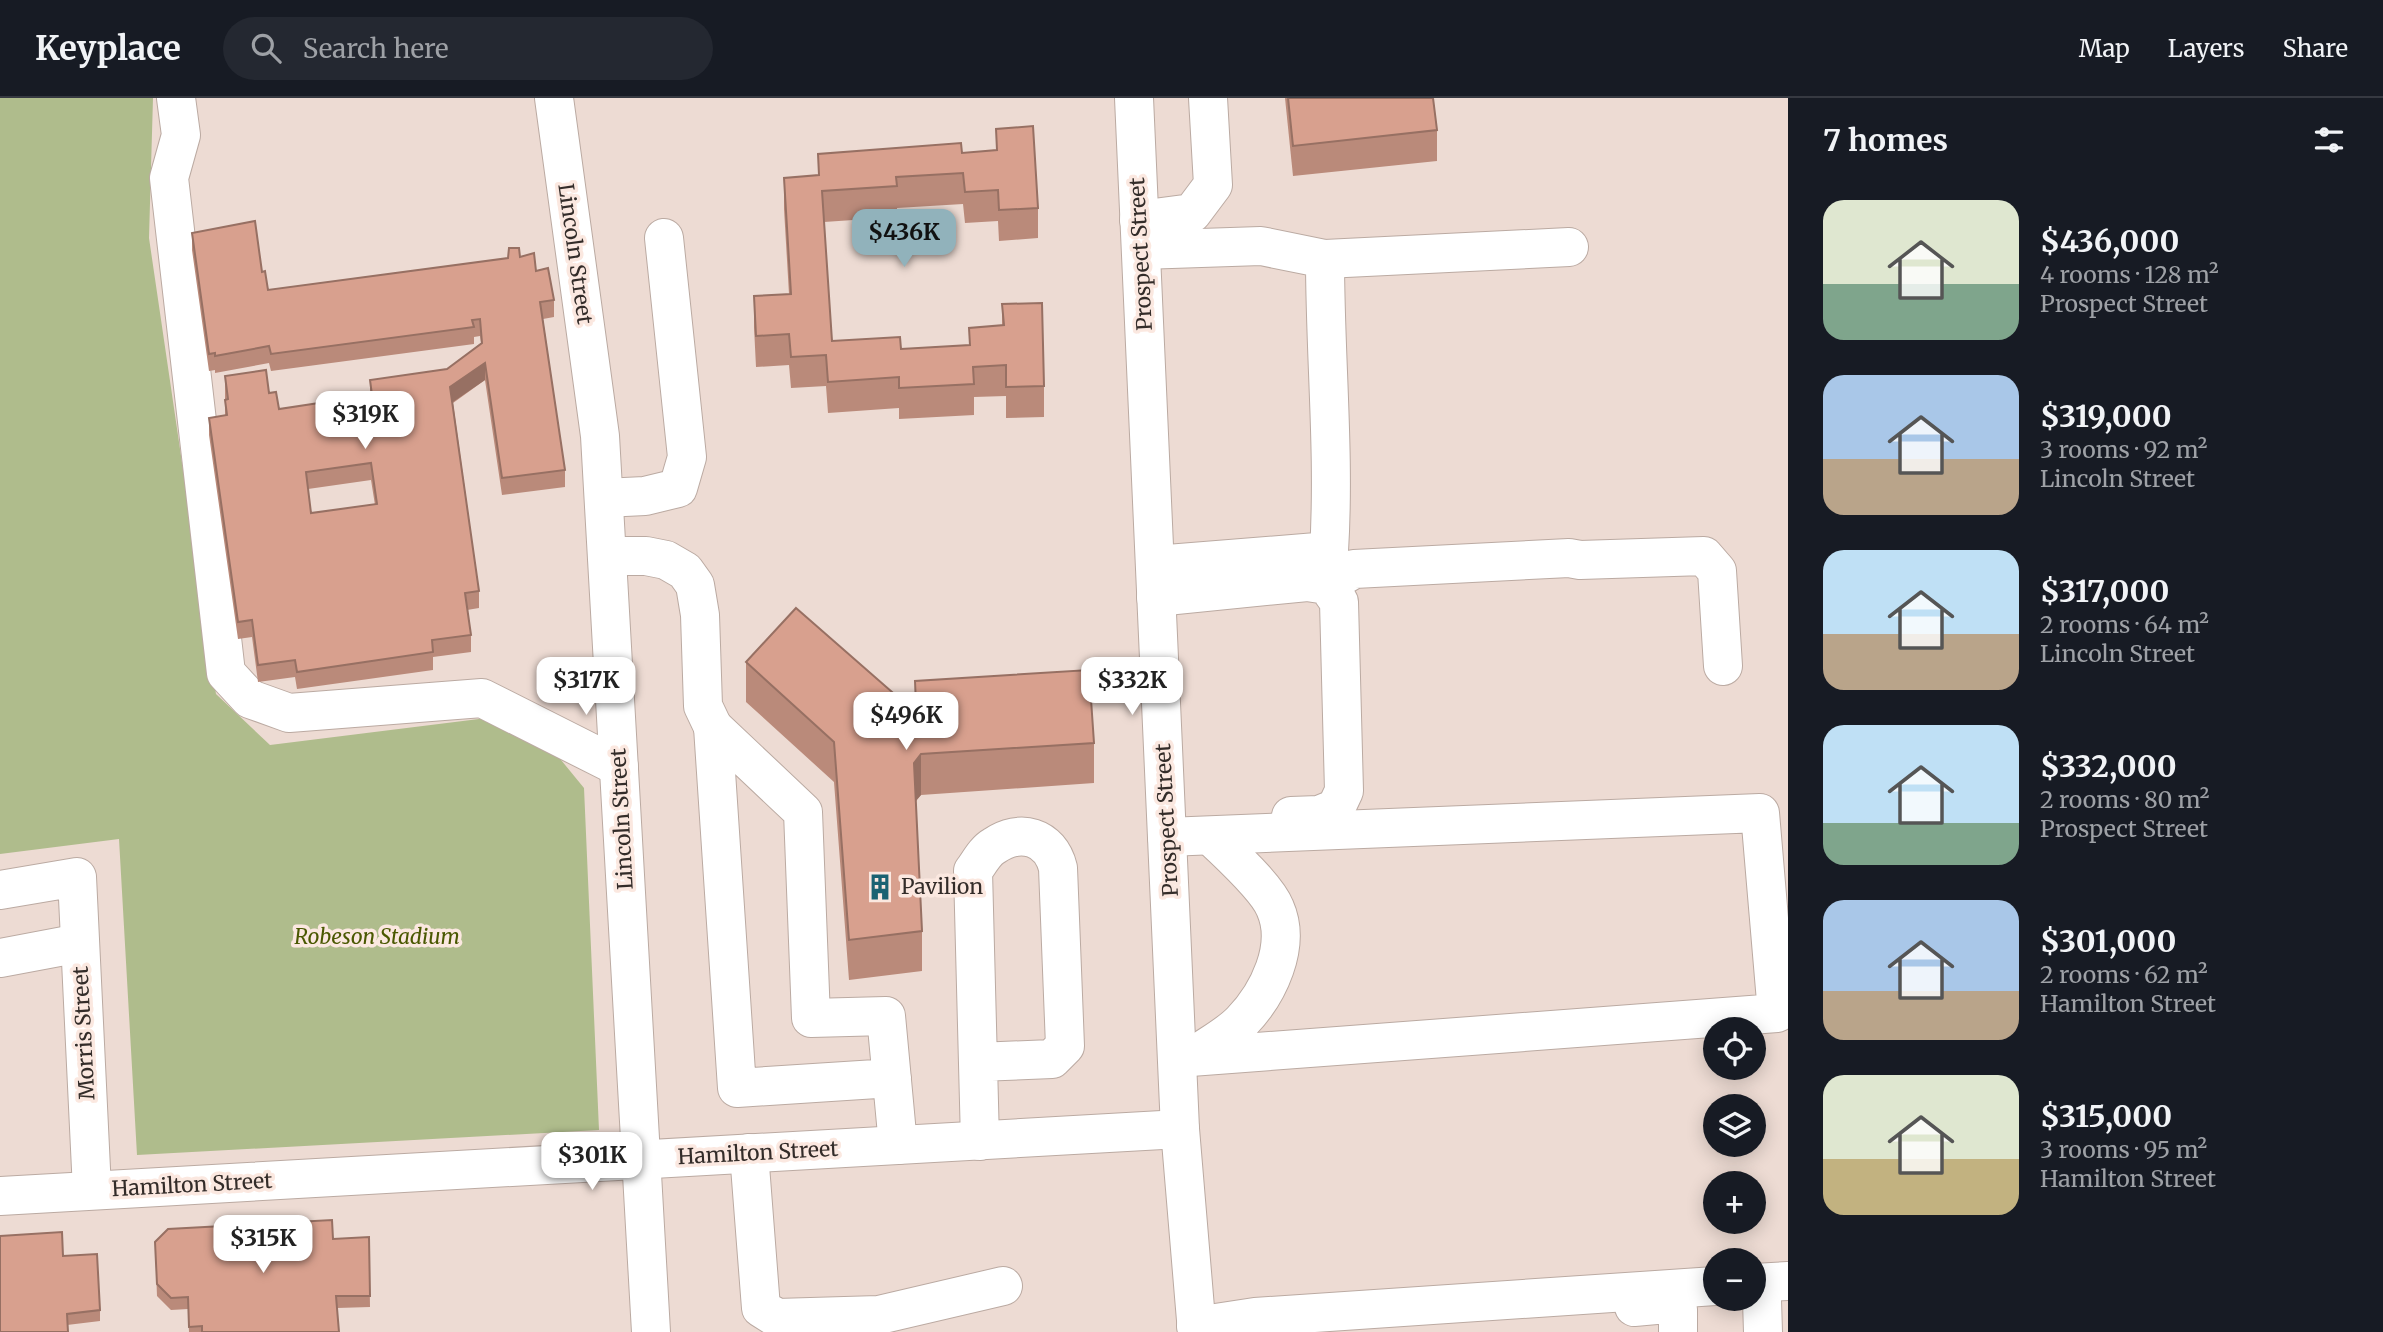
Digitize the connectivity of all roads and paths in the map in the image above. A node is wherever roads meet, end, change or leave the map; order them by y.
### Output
1 (176, 98) edge
2 (554, 98) edge
3 (1134, 98) edge
4 (1208, 98) edge
5 (1140, 235) junction
6 (664, 237) dead end
7 (1569, 247) dead end
8 (1325, 259) junction
9 (604, 498) junction
10 (607, 556) junction
11 (1156, 581) junction
12 (1327, 585) junction
13 (1723, 666) dead end
14 (713, 727) junction
15 (619, 767) junction
16 (1167, 830) junction
17 (1211, 835) junction
18 (0, 890) edge
19 (80, 943) junction
20 (0, 958) edge
21 (1788, 1026) edge
22 (1766, 1027) edge
23 (1703, 1032) edge
24 (978, 1062) junction
25 (1183, 1063) junction
26 (892, 1079) junction
27 (1180, 1129) junction
28 (980, 1141) junction
29 (898, 1145) junction
30 (749, 1153) junction
31 (641, 1160) junction
32 (92, 1190) junction
33 (0, 1196) edge
34 (1003, 1286) dead end
35 (1703, 1287) edge
36 (1678, 1321) edge
37 (1196, 1329) edge
38 (651, 1332) edge
39 (1327, 1332) edge

1 - 15 street
2 - 9 street, Lincoln Street
3 - 5 street, Prospect Street
4 - 5 street
5 - 8 street
5 - 11 street, Prospect Street
6 - 9 street
7 - 8 street
8 - 11 street
9 - 10 street, Lincoln Street
10 - 14 street
10 - 15 street, Lincoln Street
11 - 12 street
11 - 16 street, Prospect Street
12 - 13 street
12 - 16 street
14 - 26 street
14 - 26 street
15 - 31 street, Lincoln Street
16 - 17 street
16 - 25 street, Prospect Street
17 - 25 street
17 - 25 street
18 - 19 street, Morris Street
19 - 20 street
19 - 32 street, Morris Street
21 - 22 street
23 - 25 street
24 - 24 street
24 - 28 street
25 - 27 street, Prospect Street
26 - 29 street
27 - 28 street, Hamilton Street
27 - 37 street, Prospect Street
28 - 29 street, Hamilton Street
29 - 30 street, Hamilton Street
30 - 31 street, Hamilton Street
30 - 34 street
31 - 32 street, Hamilton Street
31 - 38 street, Lincoln Street
32 - 33 street, Hamilton Street
35 - 37 street
36 - 39 street

